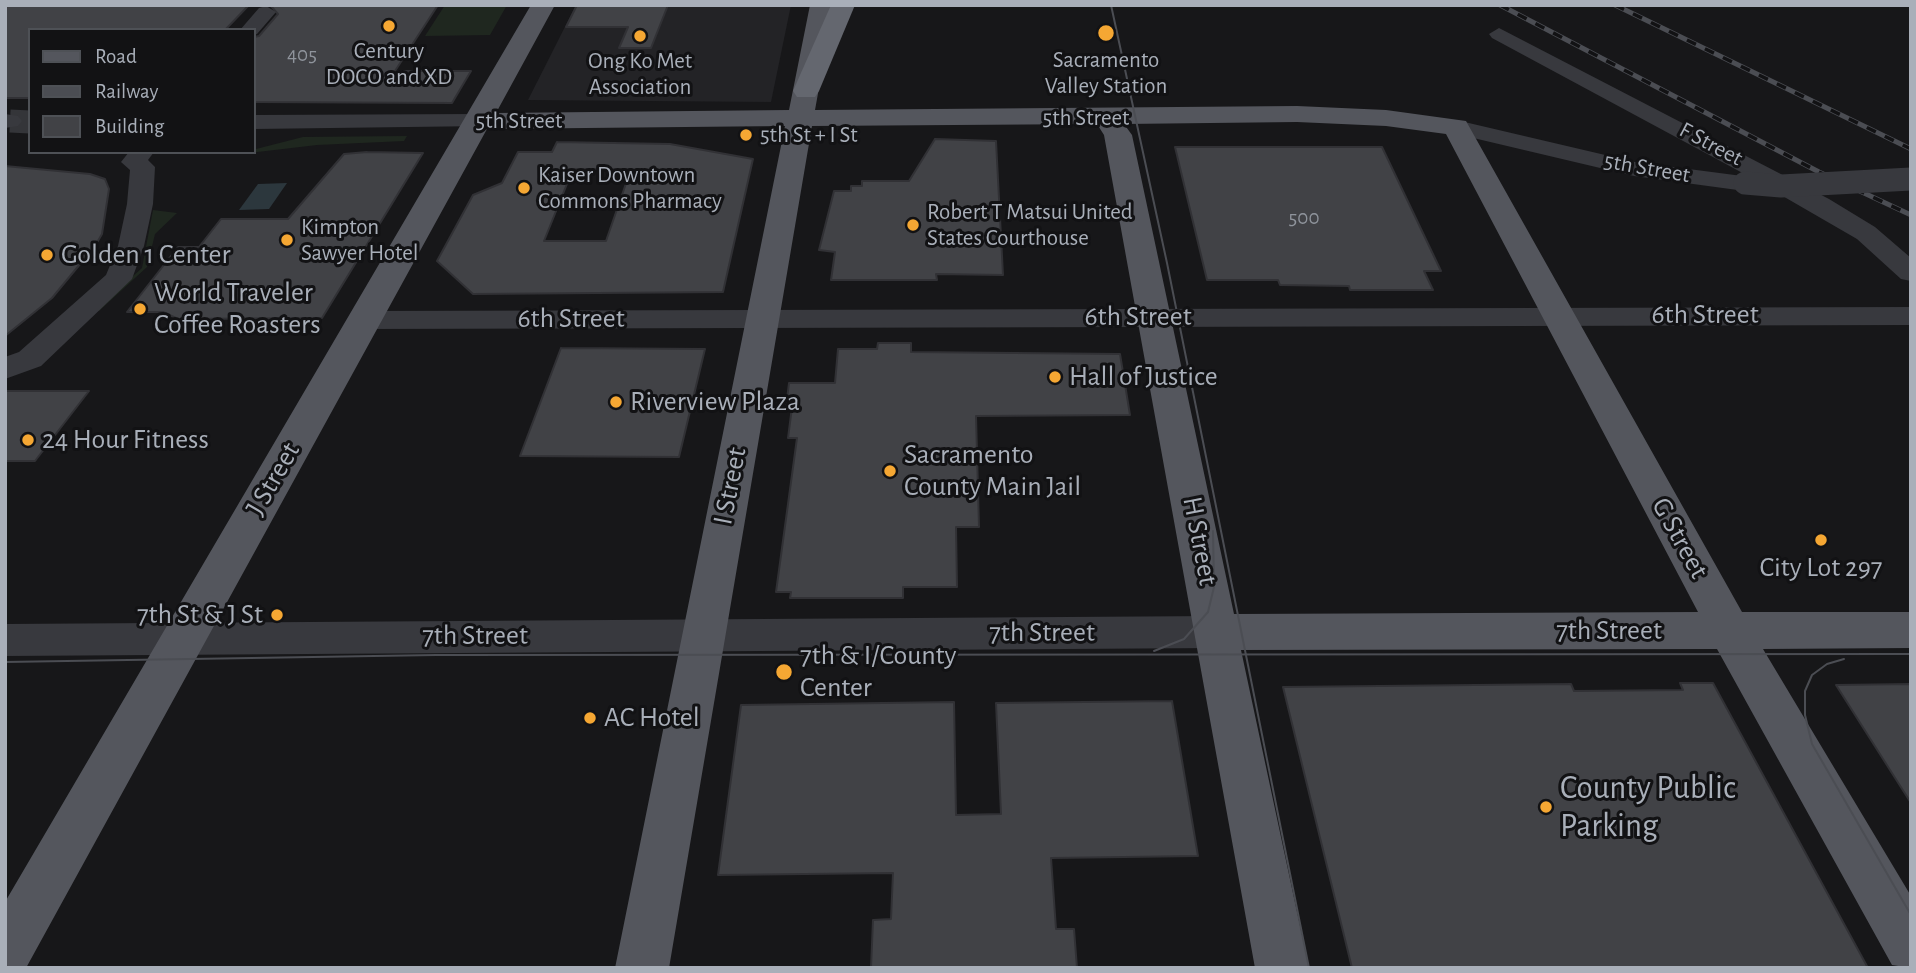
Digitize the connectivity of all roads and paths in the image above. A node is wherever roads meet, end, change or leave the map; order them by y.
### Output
1 (543, 5) edge
2 (822, 5) edge
3 (843, 5) edge
4 (266, 12) dead end
5 (252, 28) edge
6 (1499, 34) dead end
7 (806, 91) junction
8 (1106, 118) junction
9 (800, 119) junction
10 (477, 121) junction
11 (256, 122) edge
12 (1456, 127) junction
13 (139, 161) edge
14 (1911, 179) edge
15 (1911, 273) edge
16 (1558, 315) junction
17 (1154, 316) junction
18 (1904, 316) edge
19 (762, 317) junction
20 (365, 320) junction
21 (5, 369) edge
22 (1911, 630) edge
23 (1730, 631) junction
24 (1217, 632) junction
25 (702, 636) junction
26 (181, 639) junction
27 (5, 640) edge
28 (1911, 946) edge
29 (5, 953) edge
30 (642, 968) edge
31 (1282, 968) edge

1 - 10 main road, J Street
2 - 7 main road, I Street
3 - 7 highway
4 - 5 street
6 - 15 street, F Street
7 - 9 main road, I Street
8 - 9 main road, 5th Street
8 - 12 main road, 5th Street
8 - 17 main road, H Street
9 - 10 main road, 5th Street
9 - 19 main road, I Street
10 - 11 street, 5th Street
10 - 20 main road, J Street
12 - 14 street, 5th Street, bridge
12 - 16 main road, G Street
13 - 21 street
16 - 17 street, 6th Street
16 - 18 street, 6th Street
16 - 23 main road, G Street
17 - 19 street, 6th Street
17 - 24 main road, H Street
19 - 20 street, 6th Street
19 - 25 main road, I Street
20 - 26 main road, J Street
22 - 23 main road, 7th Street
23 - 24 main road, 7th Street
23 - 28 main road, G Street
24 - 25 street, 7th Street
24 - 31 main road, H Street
25 - 26 street, 7th Street
25 - 30 main road, I Street
26 - 27 street, 7th Street
26 - 29 main road, J Street

